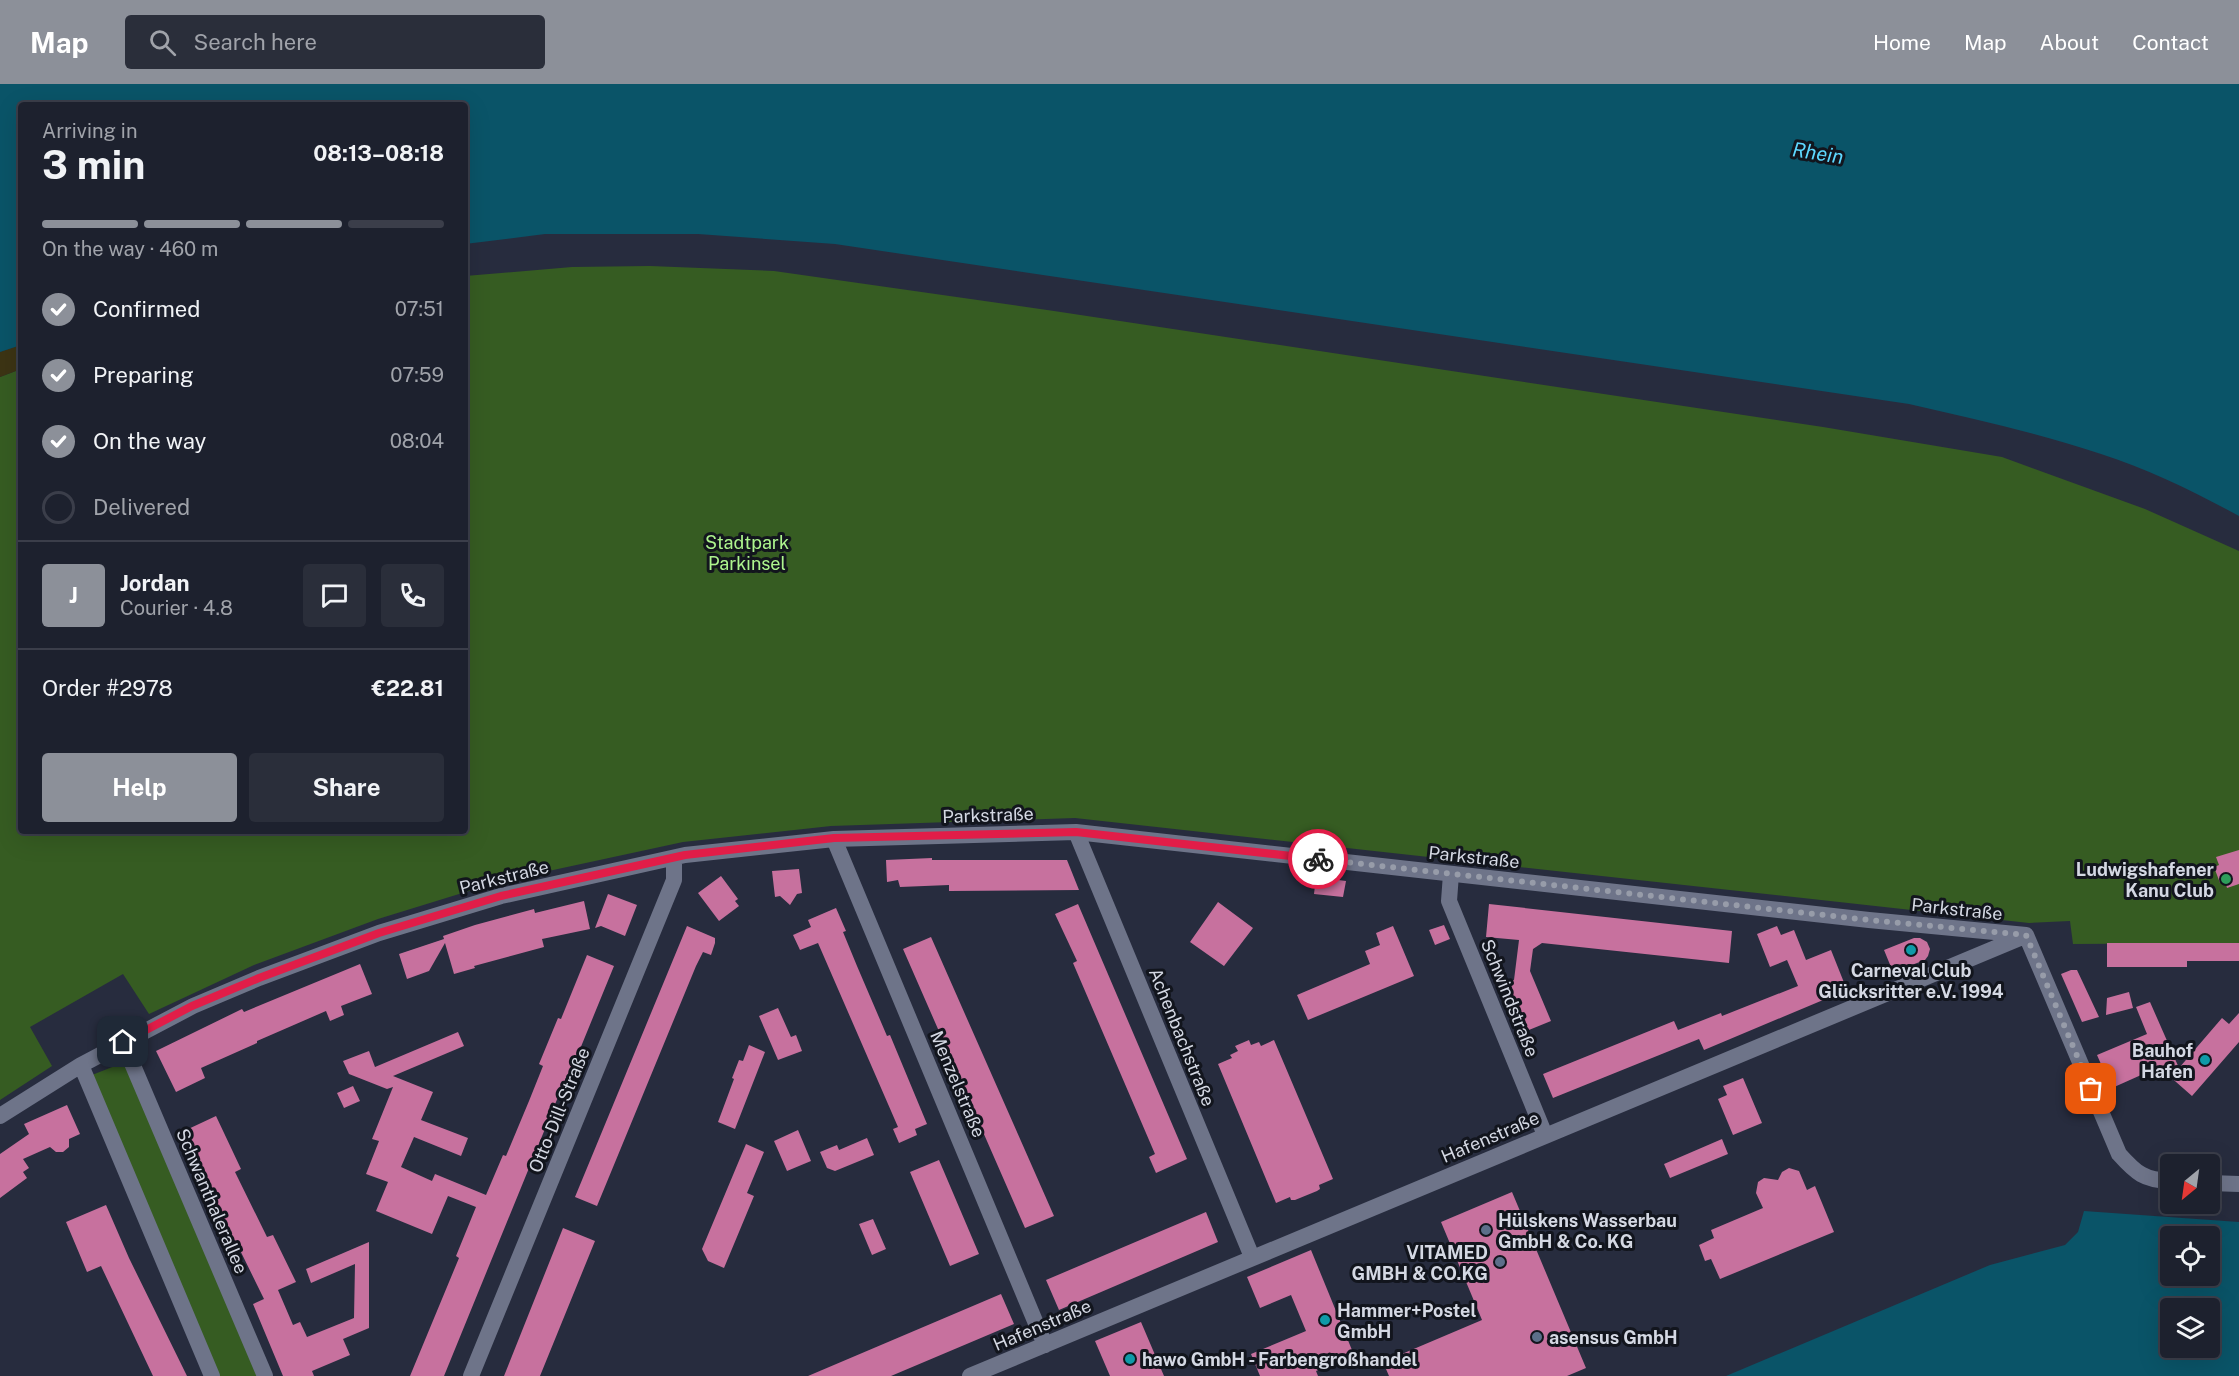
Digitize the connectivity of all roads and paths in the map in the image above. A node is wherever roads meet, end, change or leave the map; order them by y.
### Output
1 (1076, 832) junction
2 (834, 838) junction
3 (674, 858) junction
4 (1451, 874) junction
5 (2026, 935) junction
6 (123, 1042) junction
7 (81, 1065) junction
8 (0, 1116) edge
9 (1545, 1135) junction
10 (2160, 1180) edge
11 (2220, 1183) edge
12 (2239, 1184) edge
13 (1252, 1257) junction
14 (1046, 1345) junction
15 (212, 1376) edge
16 (265, 1376) edge
17 (471, 1376) edge
18 (970, 1376) edge

1 - 2 street, Parkstraße
1 - 4 street, Parkstraße
1 - 13 street, Achenbachstraße
2 - 3 street, Parkstraße
2 - 14 street, Menzelstraße
3 - 6 street, Parkstraße
3 - 17 street, Otto-Dill-Straße
4 - 5 street, Parkstraße
4 - 9 street, Schwindstraße
5 - 9 street, Hafenstraße
5 - 10 street
6 - 7 street, Parkstraße
6 - 16 street, Schwanthalerallee
7 - 8 street, Parkstraße
7 - 15 street
9 - 13 street, Hafenstraße
11 - 12 street
13 - 14 street, Hafenstraße
14 - 18 street, Hafenstraße

